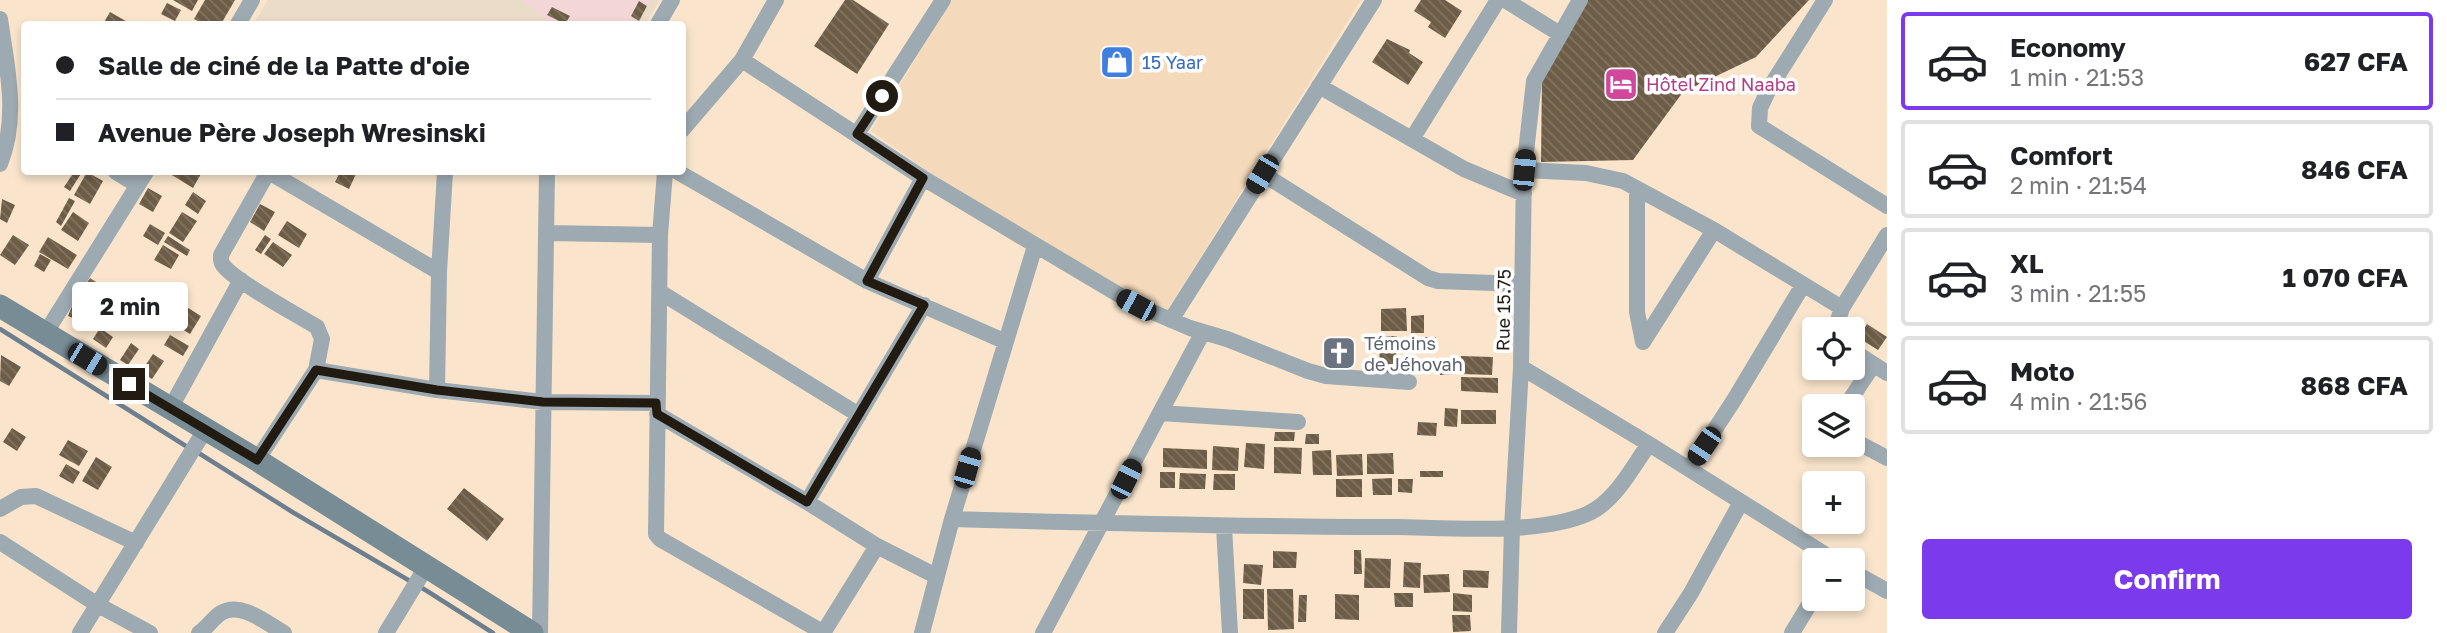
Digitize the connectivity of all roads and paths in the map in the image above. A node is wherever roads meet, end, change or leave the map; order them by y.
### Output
1 (252, 0) edge
2 (672, 0) edge
3 (776, 0) edge
4 (943, 0) edge
5 (1374, 0) edge
6 (1498, 0) edge
7 (1504, 0) edge
8 (1580, 0) edge
9 (1825, 0) edge
10 (0, 19) edge
11 (240, 21) edge
12 (660, 21) edge
13 (1560, 34) junction
14 (742, 60) junction
15 (1319, 86) junction
16 (18, 108) edge
17 (686, 125) edge
18 (857, 134) junction
19 (1412, 139) junction
20 (0, 164) edge
21 (1524, 170) junction
22 (1262, 174) junction
23 (267, 175) edge
24 (274, 175) edge
25 (445, 175) edge
26 (547, 175) edge
27 (665, 175) edge
28 (683, 175) edge
29 (142, 178) edge
30 (923, 178) junction
31 (1637, 189) junction
32 (1524, 194) junction
33 (1887, 206) edge
34 (1714, 230) junction
35 (547, 233) junction
36 (660, 235) junction
37 (1887, 235) edge
38 (1035, 246) junction
39 (439, 272) junction
40 (241, 280) junction
41 (867, 281) junction
42 (1522, 284) junction
43 (1803, 285) junction
44 (660, 292) junction
45 (924, 305) junction
46 (0, 306) edge
47 (1842, 308) junction
48 (1839, 317) edge
49 (1171, 320) junction
50 (1203, 332) junction
51 (45, 334) junction
52 (1004, 341) junction
53 (1865, 359) edge
54 (1521, 367) junction
55 (1880, 369) edge
56 (316, 370) junction
57 (1409, 382) dead end
58 (437, 390) junction
59 (1857, 394) edge
60 (543, 402) junction
61 (170, 409) junction
62 (656, 409) junction
63 (1160, 413) junction
64 (859, 415) junction
65 (1298, 422) dead end
66 (197, 443) junction
67 (1649, 444) junction
68 (1865, 446) edge
69 (1887, 458) edge
70 (257, 460) junction
71 (1689, 469) junction
72 (807, 502) junction
73 (1741, 502) junction
74 (0, 509) edge
75 (951, 519) junction
76 (1103, 523) junction
77 (1224, 527) junction
78 (1512, 528) junction
79 (0, 542) edge
80 (136, 543) junction
81 (877, 546) junction
82 (1815, 548) edge
83 (936, 576) junction
84 (419, 579) junction
85 (1865, 579) edge
86 (1887, 591) edge
87 (98, 605) junction
88 (1805, 611) edge
89 (504, 628) edge
90 (80, 633) edge
91 (150, 633) edge
92 (200, 633) edge
93 (284, 633) edge
94 (386, 633) edge
95 (532, 633) edge
96 (540, 633) edge
97 (823, 633) edge
98 (922, 633) edge
99 (1043, 633) edge
100 (1230, 633) edge
101 (1509, 633) edge
102 (1665, 633) edge
103 (1792, 633) edge

1 - 11 street
2 - 12 street
3 - 14 street
4 - 18 street
5 - 15 street
6 - 19 street
7 - 13 street
8 - 13 street, Rue 15.75
9 - 33 street
10 - 16 street
13 - 21 street, Rue 15.75
14 - 17 street
14 - 18 street
15 - 19 street
15 - 22 street
16 - 20 street
18 - 30 street
19 - 32 street
21 - 31 street
21 - 32 street, Rue 15.75
22 - 42 street
22 - 49 street
23 - 40 street
24 - 39 street
25 - 39 street
26 - 35 street
27 - 36 street
28 - 41 street
29 - 51 street
30 - 38 street
30 - 41 street
31 - 34 street
31 - 34 street
32 - 42 street, Rue 15.75
34 - 43 street
35 - 36 street
35 - 60 street
36 - 44 street
37 - 47 street
38 - 49 street
38 - 52 street
39 - 58 street
40 - 56 street
40 - 61 street
41 - 45 street
42 - 54 street, Rue 15.75
43 - 47 street
43 - 71 street
44 - 62 street
44 - 64 street
45 - 52 street
45 - 64 street
46 - 51 street
47 - 48 street
49 - 50 street
50 - 57 street
50 - 63 street
51 - 61 street
52 - 75 street
53 - 55 street
54 - 67 street
54 - 78 street, Rue 15.75
55 - 59 street
56 - 58 street
56 - 70 street
58 - 60 street
60 - 62 street
60 - 96 street
61 - 66 street
62 - 72 street
62 - 97 street
63 - 65 street
63 - 76 street
64 - 72 street
66 - 70 street
66 - 80 street
67 - 71 street
67 - 78 street
68 - 69 street
70 - 84 street
71 - 73 street
72 - 81 street
73 - 82 street
73 - 102 street
74 - 80 street
75 - 76 street
75 - 83 street
76 - 77 street
76 - 99 street
77 - 78 street
77 - 100 street
78 - 101 street, Rue 15.75
79 - 87 street
80 - 87 street
81 - 83 street
81 - 97 street
83 - 98 street
84 - 89 street
84 - 94 street
85 - 86 street
87 - 90 street
87 - 91 street
88 - 103 street
89 - 95 street
92 - 93 street

